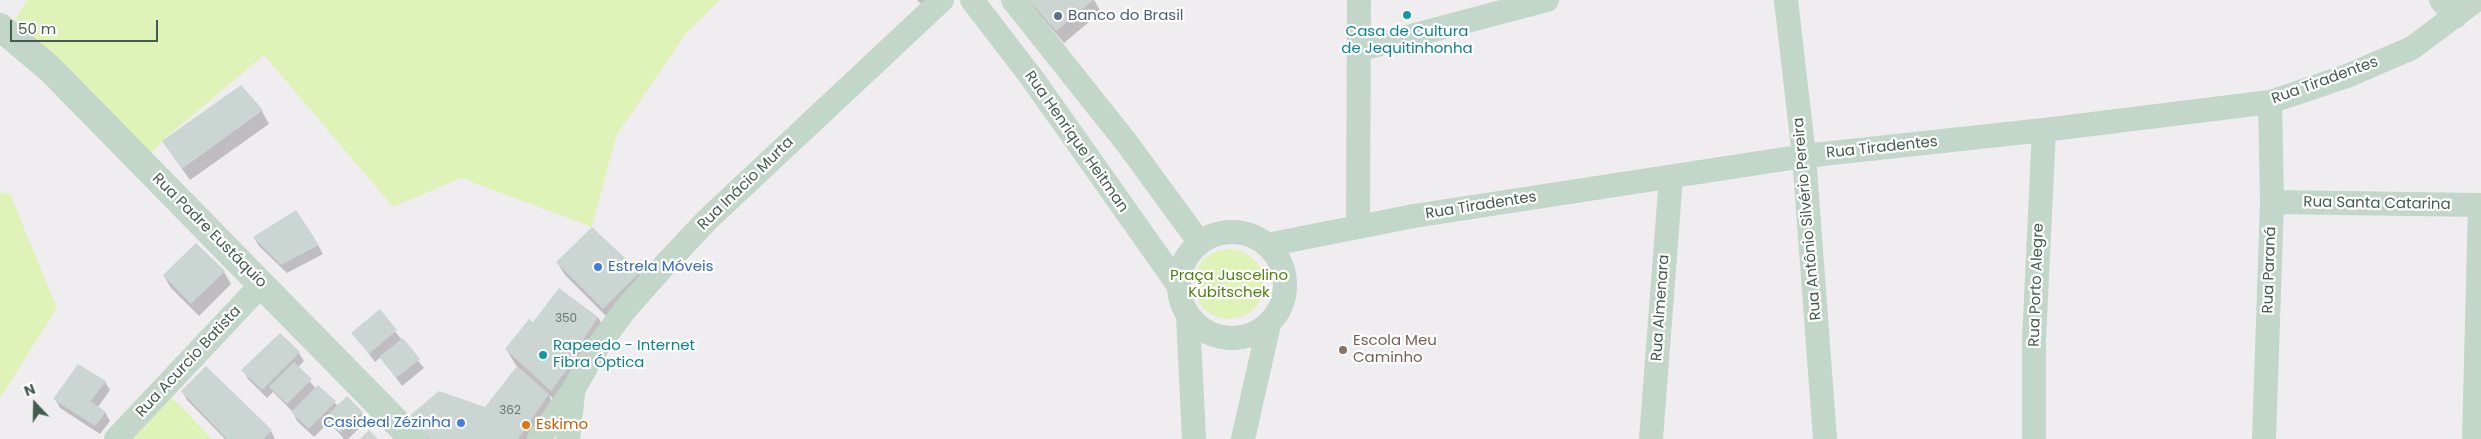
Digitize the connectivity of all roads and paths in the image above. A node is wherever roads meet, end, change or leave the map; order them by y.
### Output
1 (942, 0) edge
2 (972, 0) edge
3 (1013, 0) edge
4 (1359, 0) edge
5 (1547, 0) edge
6 (1786, 0) edge
7 (2476, 0) edge
8 (2448, 8) edge
9 (0, 27) edge
10 (1358, 50) junction
11 (2270, 102) junction
12 (2044, 130) junction
13 (1804, 156) junction
14 (1671, 177) junction
15 (2272, 202) junction
16 (2480, 205) edge
17 (1358, 227) junction
18 (1200, 243) junction
19 (1267, 245) junction
20 (262, 284) junction
21 (1179, 286) junction
22 (1188, 316) junction
23 (1269, 324) junction
24 (574, 390) junction
25 (116, 439) edge
26 (413, 439) edge
27 (539, 439) edge
28 (568, 439) edge
29 (1194, 439) edge
30 (1243, 439) edge
31 (1651, 439) edge
32 (1825, 439) edge
33 (2034, 439) edge
34 (2264, 439) edge
35 (2474, 439) edge

1 - 24 street, Rua Inácio Murta
2 - 21 street, Rua Henrique Heitman
3 - 18 street
4 - 10 street
5 - 10 street
6 - 13 street, Rua Antônio Silvério Pereira
7 - 8 street, Rua Tiradentes
8 - 11 street, Rua Tiradentes
9 - 20 street, Rua Padre Eustáquio
10 - 17 street
11 - 12 street, Rua Tiradentes
11 - 15 street, Rua Paraná
12 - 13 street, Rua Tiradentes
12 - 33 street, Rua Porto Alegre
13 - 14 street, Rua Tiradentes
13 - 32 street, Rua Antônio Silvério Pereira
14 - 17 street, Rua Tiradentes
14 - 31 street, Rua Almenara
15 - 16 street, Rua Santa Catarina
15 - 34 street, Rua Paraná
16 - 35 street
17 - 19 street, Rua Tiradentes
18 - 19 street
18 - 21 street
19 - 23 street
20 - 25 street, Rua Acurcio Batista
20 - 26 street, Rua Padre Eustáquio
21 - 22 street
22 - 23 street
22 - 29 street
23 - 30 street
24 - 27 street
24 - 28 street

